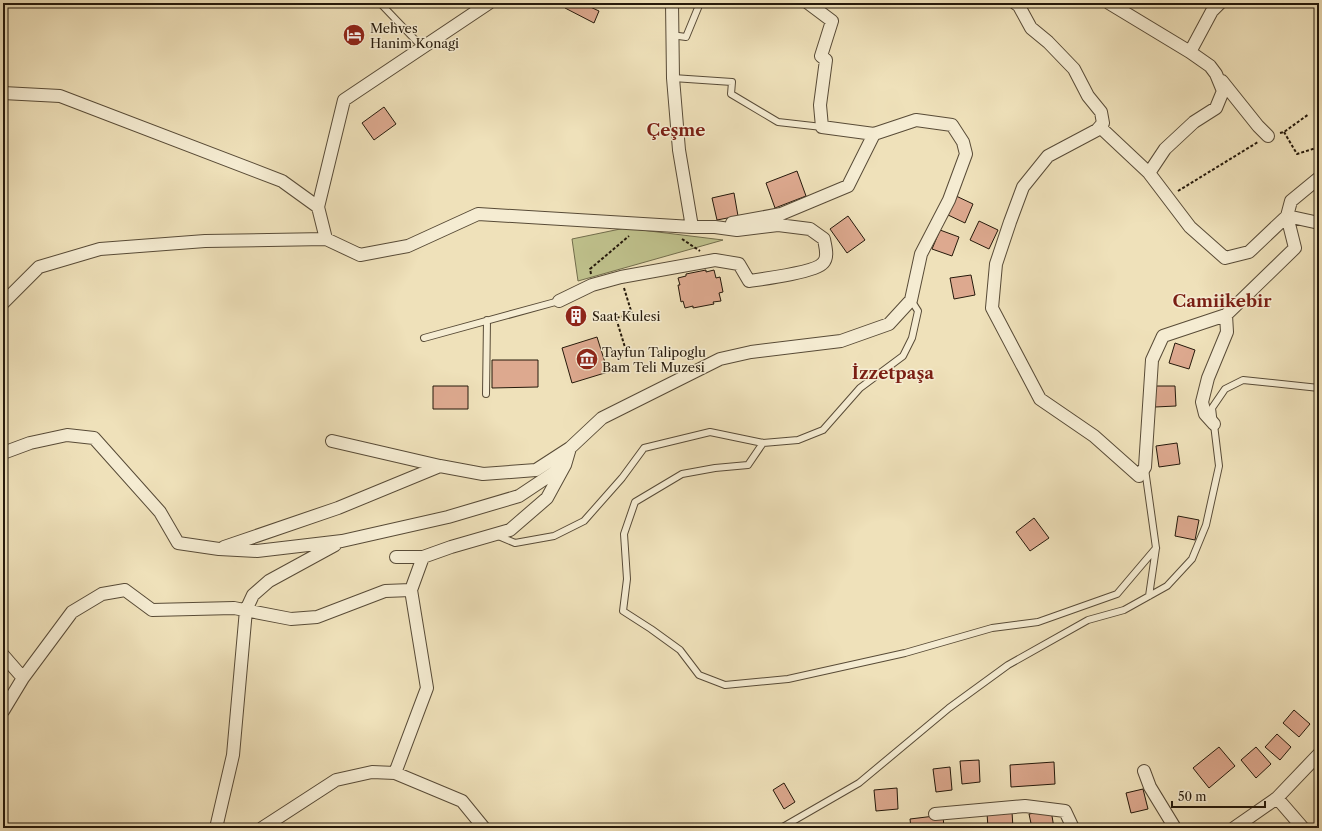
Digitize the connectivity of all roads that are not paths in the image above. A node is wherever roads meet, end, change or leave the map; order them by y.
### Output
1 (380, 3) edge
2 (489, 3) edge
3 (672, 3) edge
4 (700, 3) edge
5 (808, 3) edge
6 (1015, 3) edge
7 (1109, 3) edge
8 (1220, 3) edge
9 (671, 35) junction
10 (423, 48) junction
11 (1190, 52) junction
12 (1216, 74) junction
13 (673, 78) junction
14 (3, 93) edge
15 (822, 126) junction
16 (1100, 126) junction
17 (874, 134) junction
18 (1268, 136) road end
19 (1150, 173) junction
20 (1319, 178) edge
21 (318, 207) junction
22 (1287, 216) junction
23 (1319, 223) edge
24 (692, 227) junction
25 (715, 227) junction
26 (326, 239) junction
27 (911, 300) junction
28 (559, 301) joint
29 (3, 303) edge
30 (1226, 315) junction
31 (487, 320) junction
32 (424, 338) dead end
33 (1319, 388) edge
34 (486, 394) dead end
35 (1214, 424) junction
36 (332, 441) dead end
37 (763, 443) junction
38 (570, 448) junction
39 (3, 453) edge
40 (565, 465) junction
41 (440, 466) junction
42 (1144, 467) junction
43 (495, 535) junction
44 (342, 542) junction
45 (1156, 548) junction
46 (220, 549) junction
47 (396, 557) dead end
48 (423, 557) junction
49 (411, 590) junction
50 (1150, 596) junction
51 (246, 610) junction
52 (3, 655) edge
53 (23, 678) junction
54 (3, 711) edge
55 (1319, 754) edge
56 (1144, 771) dead end
57 (395, 773) junction
58 (1277, 798) junction
59 (935, 814) dead end
60 (216, 828) edge
61 (262, 828) edge
62 (484, 828) edge
63 (781, 828) edge
64 (1073, 828) edge
65 (1175, 828) edge
66 (1234, 828) edge
67 (1303, 828) edge

1 - 10 lane
2 - 10 street
3 - 9 street
4 - 9 lane
5 - 15 street
6 - 16 street
7 - 11 street
8 - 11 street
9 - 13 street
10 - 21 street
11 - 12 street
12 - 18 street
12 - 19 street
13 - 15 lane
13 - 24 street
14 - 21 street
15 - 17 street
16 - 19 street
16 - 42 street
17 - 25 street
17 - 27 street
19 - 22 street
20 - 22 street
21 - 26 street
22 - 23 street
22 - 30 street
24 - 25 street
24 - 26 street
25 - 28 street
26 - 29 street
27 - 37 lane
27 - 38 street
28 - 31 lane
30 - 35 street
30 - 42 street
31 - 32 lane
31 - 34 lane
33 - 35 lane
35 - 50 lane
36 - 41 street
37 - 43 lane
37 - 45 lane
38 - 40 street
38 - 41 street
39 - 46 street
40 - 43 street
40 - 44 street
41 - 46 street
42 - 45 lane
43 - 48 street
44 - 46 street
44 - 51 street
45 - 50 lane
47 - 48 street
48 - 49 street
49 - 51 street
49 - 57 street
50 - 63 lane
51 - 53 street
51 - 60 street
52 - 53 street
53 - 54 street
55 - 58 street
56 - 65 street
57 - 61 street
57 - 62 street
58 - 66 street
58 - 67 street
59 - 64 street

